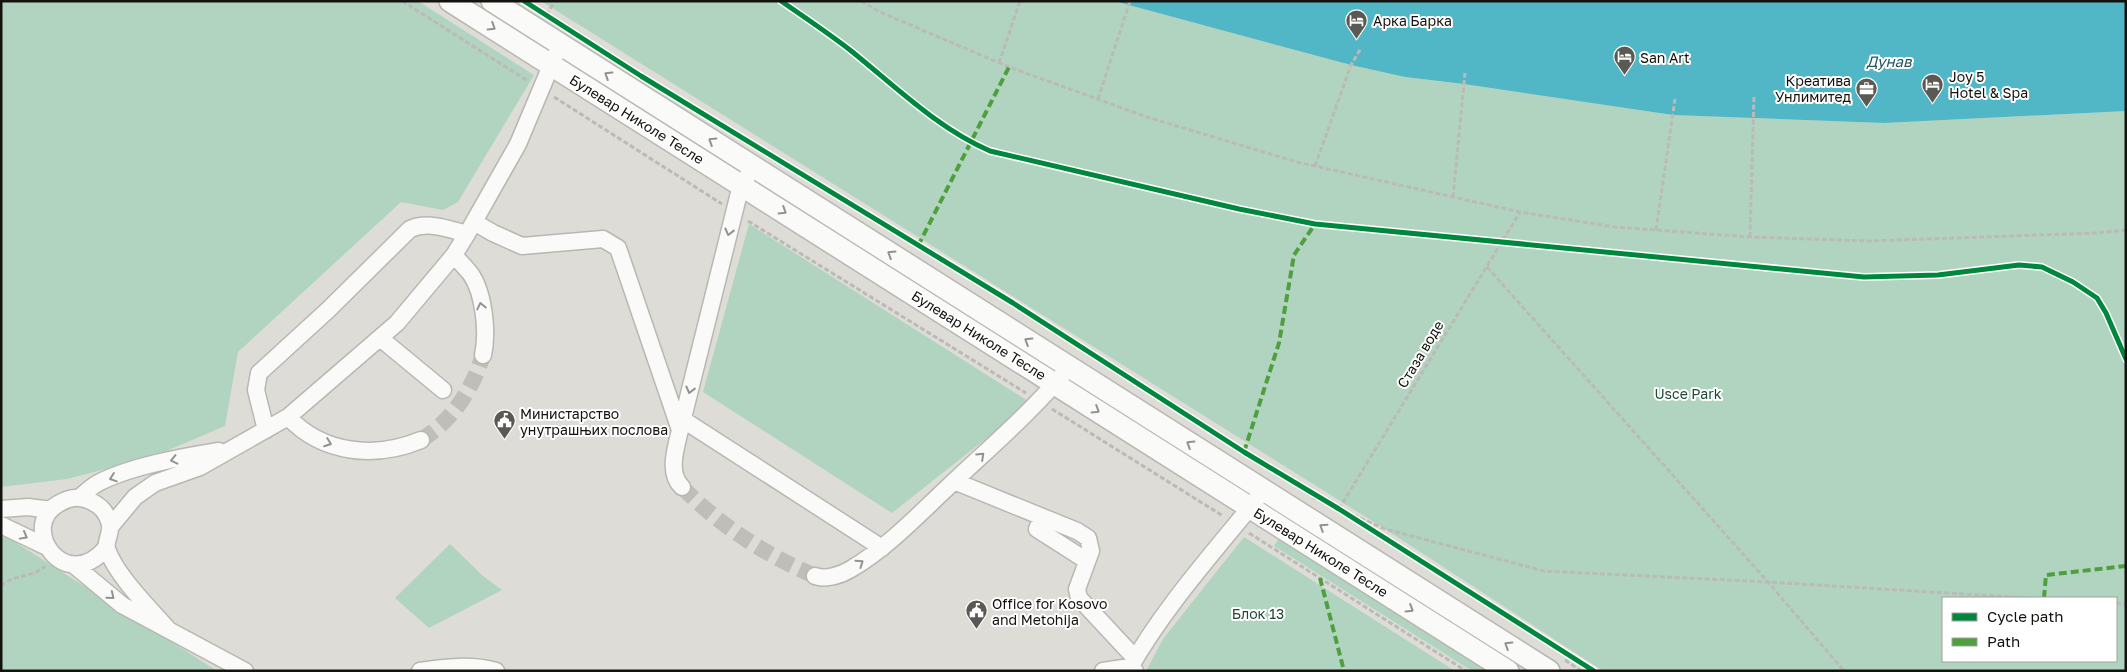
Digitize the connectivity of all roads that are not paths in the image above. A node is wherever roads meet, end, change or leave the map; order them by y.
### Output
1 (450, 1) edge
2 (492, 1) edge
3 (560, 45) junction
4 (552, 64) junction
5 (754, 167) junction
6 (742, 185) junction
7 (471, 228) junction
8 (454, 255) junction
9 (380, 338) junction
10 (483, 354) tunnel mouth
11 (1069, 367) junction
12 (1055, 384) junction
13 (443, 390) dead end
14 (288, 417) junction
15 (681, 425) junction
16 (266, 430) junction
17 (421, 440) tunnel mouth
18 (231, 449) junction
19 (954, 481) junction
20 (682, 488) tunnel mouth
21 (1264, 490) junction
22 (79, 498) junction
23 (1250, 508) junction
24 (1, 509) edge
25 (51, 510) junction
26 (1, 525) edge
27 (111, 526) junction
28 (106, 548) junction
29 (882, 548) junction
30 (50, 552) junction
31 (74, 565) junction
32 (815, 576) tunnel mouth
33 (166, 628) junction
34 (1132, 666) edge
35 (245, 671) edge
36 (420, 671) edge
37 (496, 671) edge
38 (1103, 671) edge
39 (1508, 671) edge
40 (1549, 671) edge

1 -> 4 main road, Булевар Николе Тесле
2 - 3 main road, Булевар Николе Тесле
3 - 4 lane
5 -> 3 main road, Булевар Николе Тесле
4 - 6 main road, Булевар Николе Тесле
4 - 7 lane
5 - 6 lane
11 -> 5 main road, Булевар Николе Тесле
6 -> 12 main road, Булевар Николе Тесле
6 -> 15 lane
7 - 8 lane
7 - 15 lane
7 - 16 lane
8 - 9 lane
10 -> 8 lane
9 - 13 lane
9 - 14 lane
11 - 12 lane
21 -> 11 main road, Булевар Николе Тесле
19 -> 12 lane
12 -> 23 main road, Булевар Николе Тесле
14 - 16 lane
14 -> 17 lane
15 - 20 lane
15 - 29 lane
16 - 18 lane
18 -> 22 lane
18 - 27 lane
19 - 29 lane
19 - 34 lane
21 - 23 lane
40 -> 21 main road, Булевар Николе Тесле
22 - 25 lane
22 - 27 lane
23 - 34 lane
23 -> 39 main road, Булевар Николе Тесле
24 - 25 lane
25 - 30 lane
26 -> 30 lane
27 - 28 lane
28 - 31 lane
28 - 33 lane
32 -> 29 lane
30 - 31 lane
31 -> 33 lane
33 - 35 lane
34 - 38 lane
36 - 37 lane

